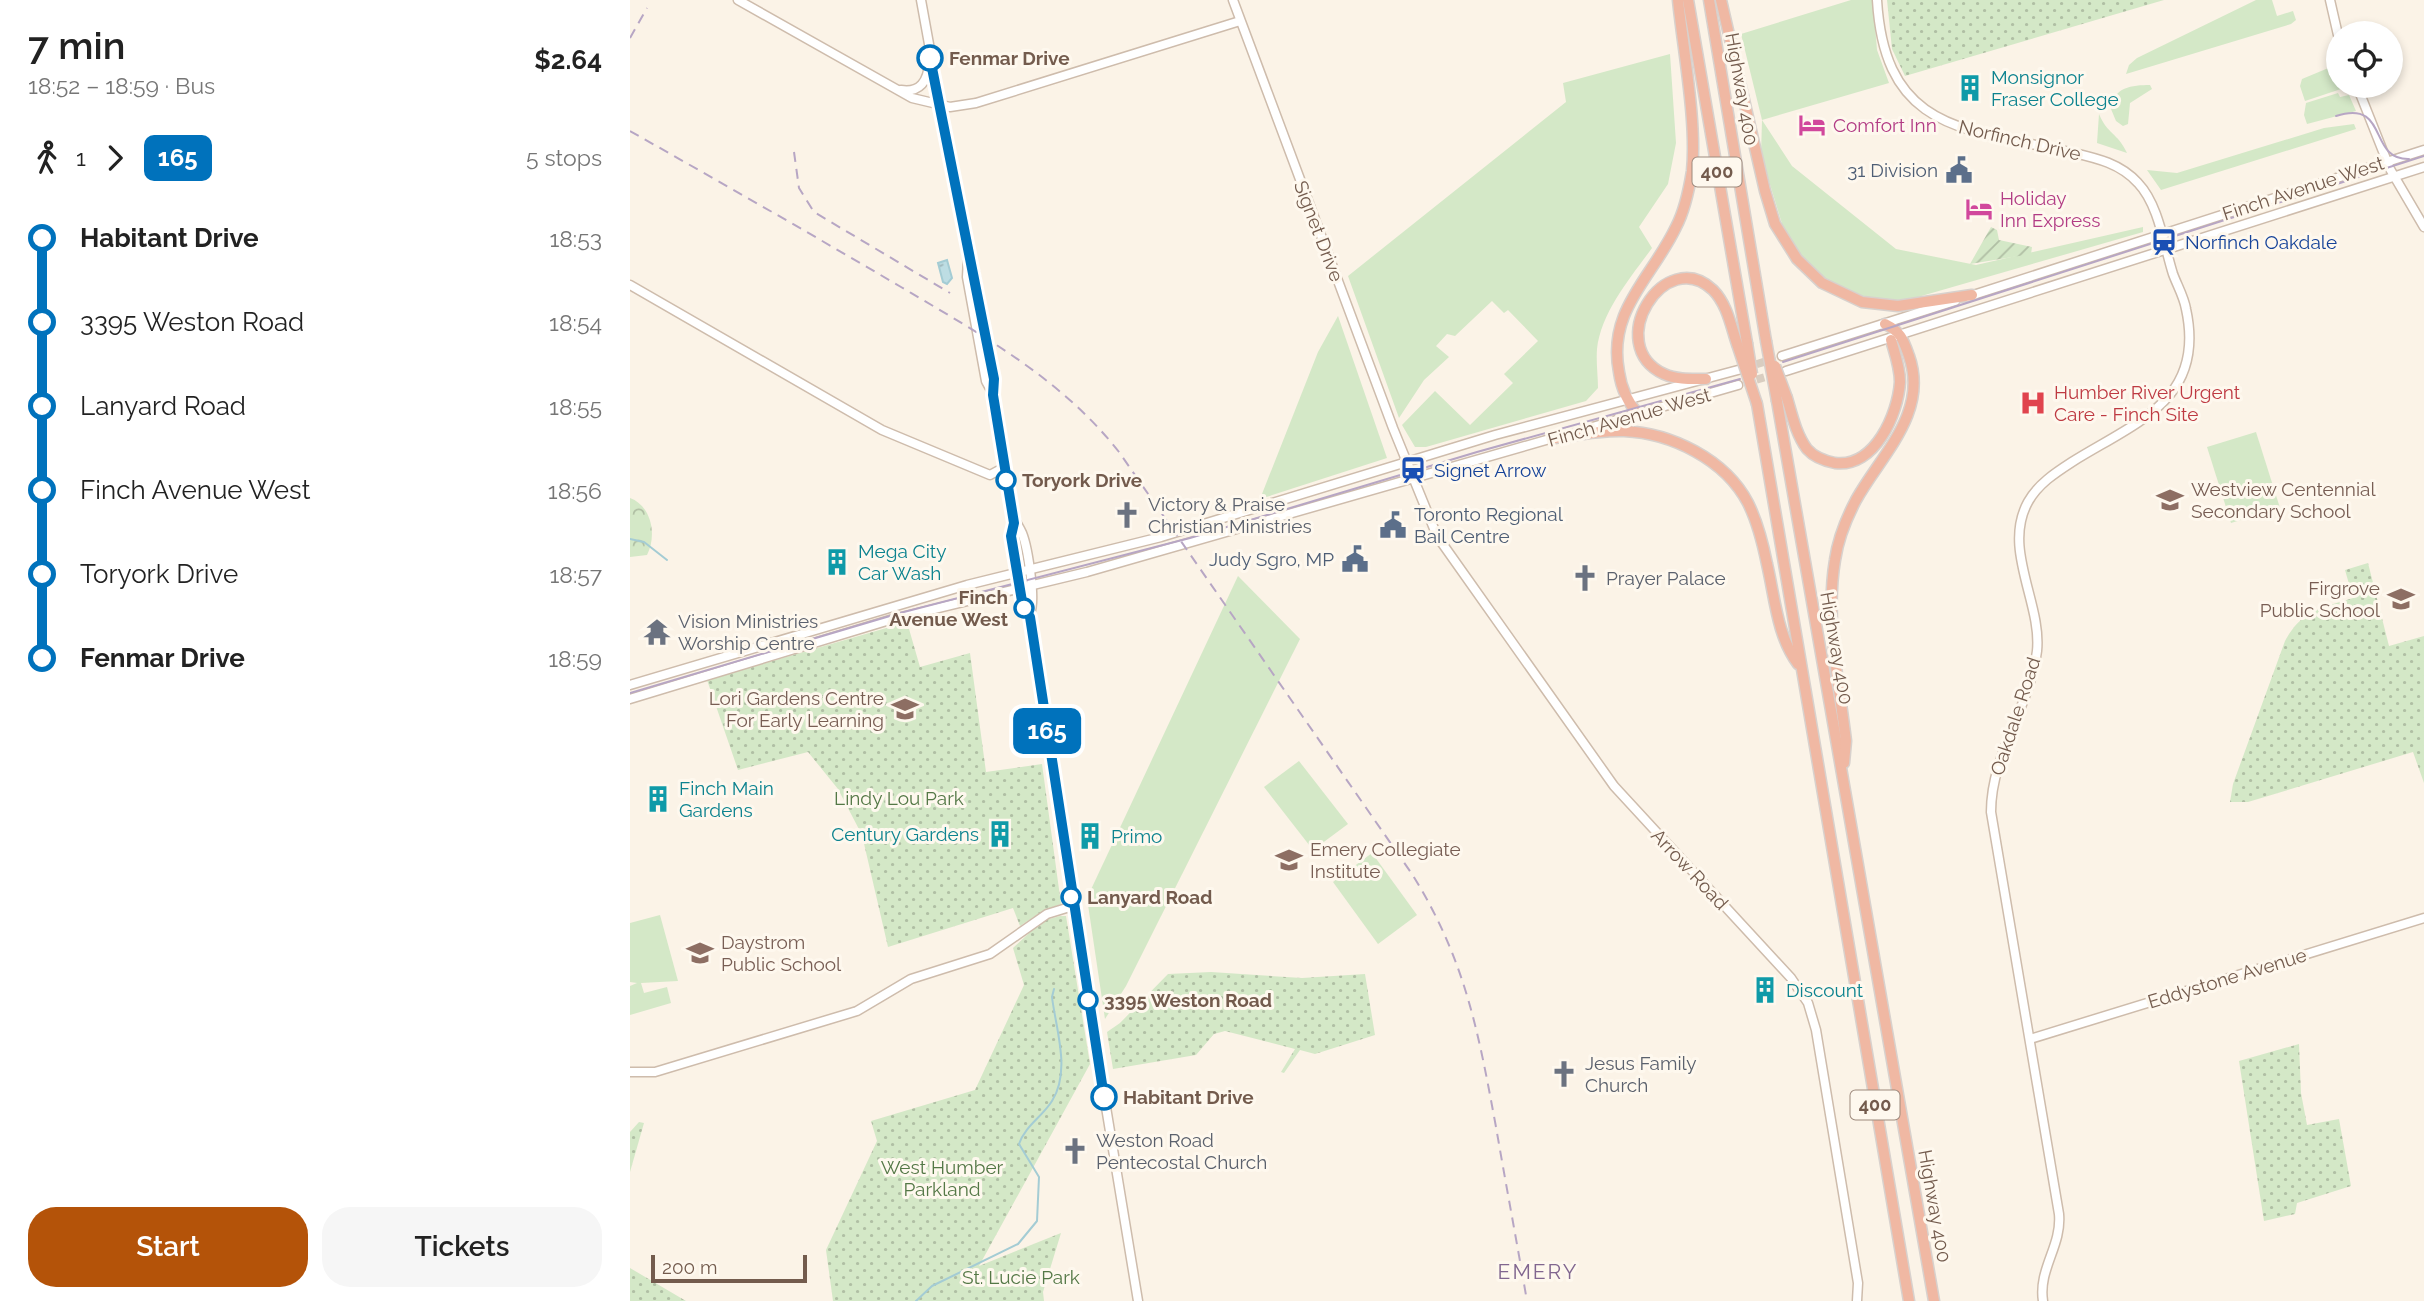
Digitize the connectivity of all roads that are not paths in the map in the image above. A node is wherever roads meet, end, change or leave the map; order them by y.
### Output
1 (738, 0) edge
2 (921, 0) edge
3 (1233, 0) edge
4 (1678, 0) edge
5 (1688, 0) edge
6 (1709, 0) edge
7 (1721, 0) edge
8 (1877, 0) edge
9 (2330, 0) edge
10 (1240, 21) junction
11 (2335, 21) edge
12 (929, 54) junction
13 (894, 89) junction
14 (2362, 98) edge
15 (942, 106) junction
16 (2424, 150) edge
17 (2386, 162) junction
18 (2424, 167) edge
19 (2393, 176) junction
20 (2424, 227) edge
21 (2160, 233) junction
22 (2166, 249) junction
23 (630, 285) edge
24 (1972, 295) junction
25 (1885, 324) junction
26 (1903, 336) junction
27 (1891, 340) junction
28 (1742, 344) junction
29 (1782, 356) tunnel mouth
30 (1738, 370) tunnel mouth
31 (1786, 371) tunnel mouth
32 (1706, 379) junction
33 (1738, 385) tunnel mouth
34 (1630, 400) junction
35 (1782, 400) junction
36 (1639, 415) junction
37 (1555, 438) junction
38 (1407, 460) junction
39 (1002, 468) junction
40 (1414, 477) junction
41 (1014, 523) junction
42 (1029, 570) junction
43 (1018, 572) junction
44 (1031, 586) junction
45 (1020, 587) junction
46 (1030, 613) junction
47 (1800, 668) junction
48 (630, 685) edge
49 (630, 699) edge
50 (1843, 774) junction
51 (1073, 906) junction
52 (2424, 918) edge
53 (2030, 1039) junction
54 (630, 1072) edge
55 (1138, 1301) edge
56 (1857, 1301) edge
57 (1909, 1301) edge
58 (1934, 1301) edge
59 (2043, 1301) edge

1 - 13 main road
2 - 12 main road
3 - 10 main road, Signet Drive
4 - 34 highway
5 - 28 highway, Highway 400 / 400
6 - 35 highway, Highway 400 / 400, bridge
7 - 24 highway
8 - 21 main road, Norfinch Drive
9 - 11 main road
10 - 15 main road
10 - 38 main road, Signet Drive
12 - 13 main road
12 - 15 main road
13 - 15 main road
14 - 17 main road
15 - 39 main road
16 - 17 main road, Finch Avenue West
17 - 19 main road
17 - 21 main road, Finch Avenue West
18 - 19 main road, Finch Avenue West
19 - 20 main road
19 - 22 main road, Finch Avenue West
21 - 22 main road, Norfinch Drive
21 - 24 main road, Finch Avenue West
22 - 26 main road, Finch Avenue West
22 - 53 main road, Oakdale Road
23 - 39 main road
24 - 25 main road, Finch Avenue West
25 - 26 highway
25 - 29 main road, Finch Avenue West
26 - 27 main road, Finch Avenue West
26 - 50 highway
27 - 31 main road, Finch Avenue West
27 - 35 highway
28 - 32 highway
28 - 47 highway, Highway 400 / 400, bridge
30 - 32 main road, Finch Avenue West
32 - 34 main road, Finch Avenue West
33 - 36 main road, Finch Avenue West
34 - 36 highway
34 - 38 main road, Finch Avenue West
35 - 50 highway, Highway 400 / 400
36 - 37 main road, Finch Avenue West
37 - 40 main road, Finch Avenue West
37 - 47 highway
38 - 40 main road, Signet Drive
38 - 42 main road, Finch Avenue West
39 - 41 main road
40 - 44 main road, Finch Avenue West
40 - 56 main road, Arrow Road
41 - 42 main road
41 - 43 main road
42 - 43 main road, Finch Avenue West
42 - 44 main road
43 - 45 main road
43 - 48 main road, Finch Avenue West
44 - 45 main road, Finch Avenue West
44 - 46 main road
45 - 46 main road
45 - 49 main road, Finch Avenue West
46 - 51 main road
47 - 57 highway, Highway 400 / 400
50 - 58 highway, Highway 400 / 400
51 - 54 main road
51 - 55 main road
52 - 53 main road, Eddystone Avenue
53 - 59 main road, Oakdale Road

